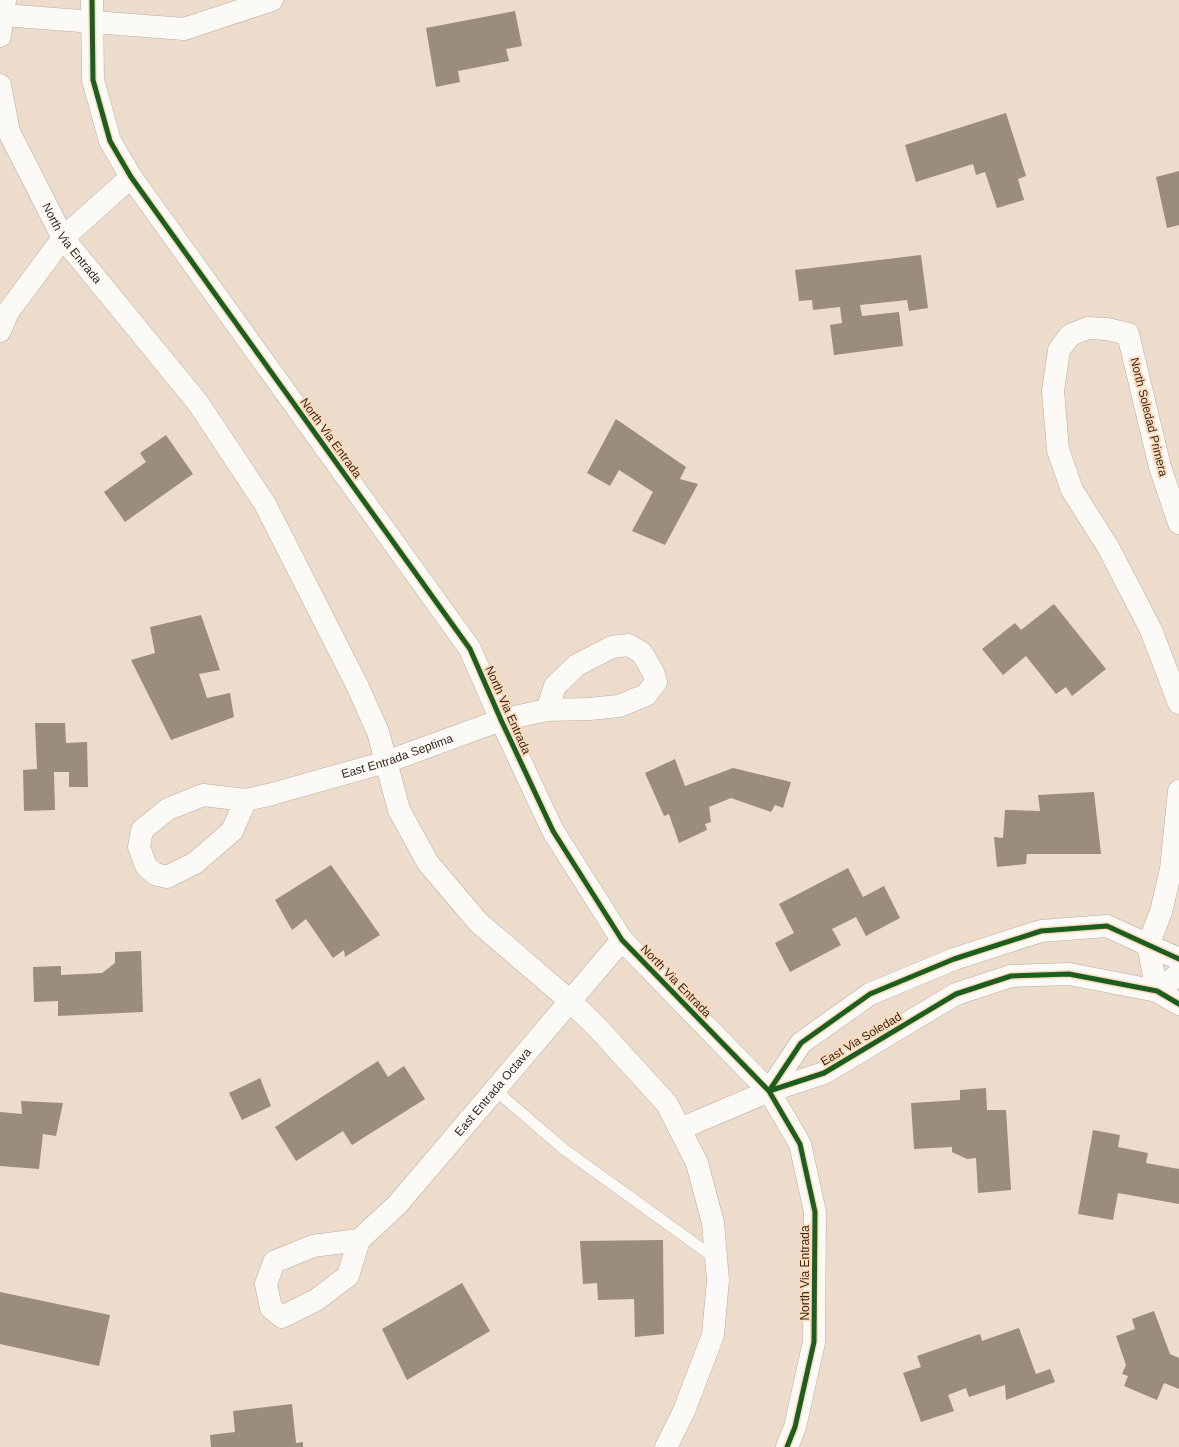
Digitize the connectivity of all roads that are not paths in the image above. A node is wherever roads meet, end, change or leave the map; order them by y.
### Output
1 (92, 0) edge
2 (272, 0) edge
3 (3, 17) edge
4 (92, 22) junction
5 (0, 85) edge
6 (131, 177) junction
7 (63, 238) junction
8 (3, 320) edge
9 (1179, 523) edge
10 (1179, 703) edge
11 (546, 710) junction
12 (501, 720) junction
13 (386, 762) junction
14 (1179, 791) edge
15 (246, 800) junction
16 (622, 940) junction
17 (1148, 945) junction
18 (1179, 959) edge
19 (1179, 974) edge
20 (1157, 991) junction
21 (570, 1001) junction
22 (1179, 1004) edge
23 (495, 1090) junction
24 (769, 1091) junction
25 (680, 1129) junction
26 (360, 1240) dead end
27 (716, 1259) junction
28 (666, 1447) edge
29 (787, 1447) edge

1 - 4 street, North Via Entrada
2 - 4 street
3 - 4 street
4 - 6 street, North Via Entrada
5 - 7 street, North Via Entrada
6 - 7 street
6 - 12 street, North Via Entrada
7 - 8 street
7 - 13 street, North Via Entrada
9 - 10 street, North Soledad Primera
11 - 11 street, East Entrada Septima
11 - 12 street, East Entrada Septima
12 - 13 street, East Entrada Septima
12 - 16 street, North Via Entrada
13 - 15 street, East Entrada Septima
13 - 21 street, North Via Entrada
14 - 17 street
15 - 15 street, East Entrada Septima
16 - 21 street, East Entrada Octava
16 - 24 street, North Via Entrada
17 - 18 street
17 - 20 street
17 - 24 street
19 - 20 street
20 - 22 street, East Via Soledad
20 - 24 street, East Via Soledad
21 - 23 street, East Entrada Octava
21 - 25 street, North Via Entrada
23 - 26 street, East Entrada Octava
23 - 27 lane
24 - 25 street, East Via Soledad
24 - 29 street, North Via Entrada
25 - 27 street, North Via Entrada
27 - 28 street, North Via Entrada

